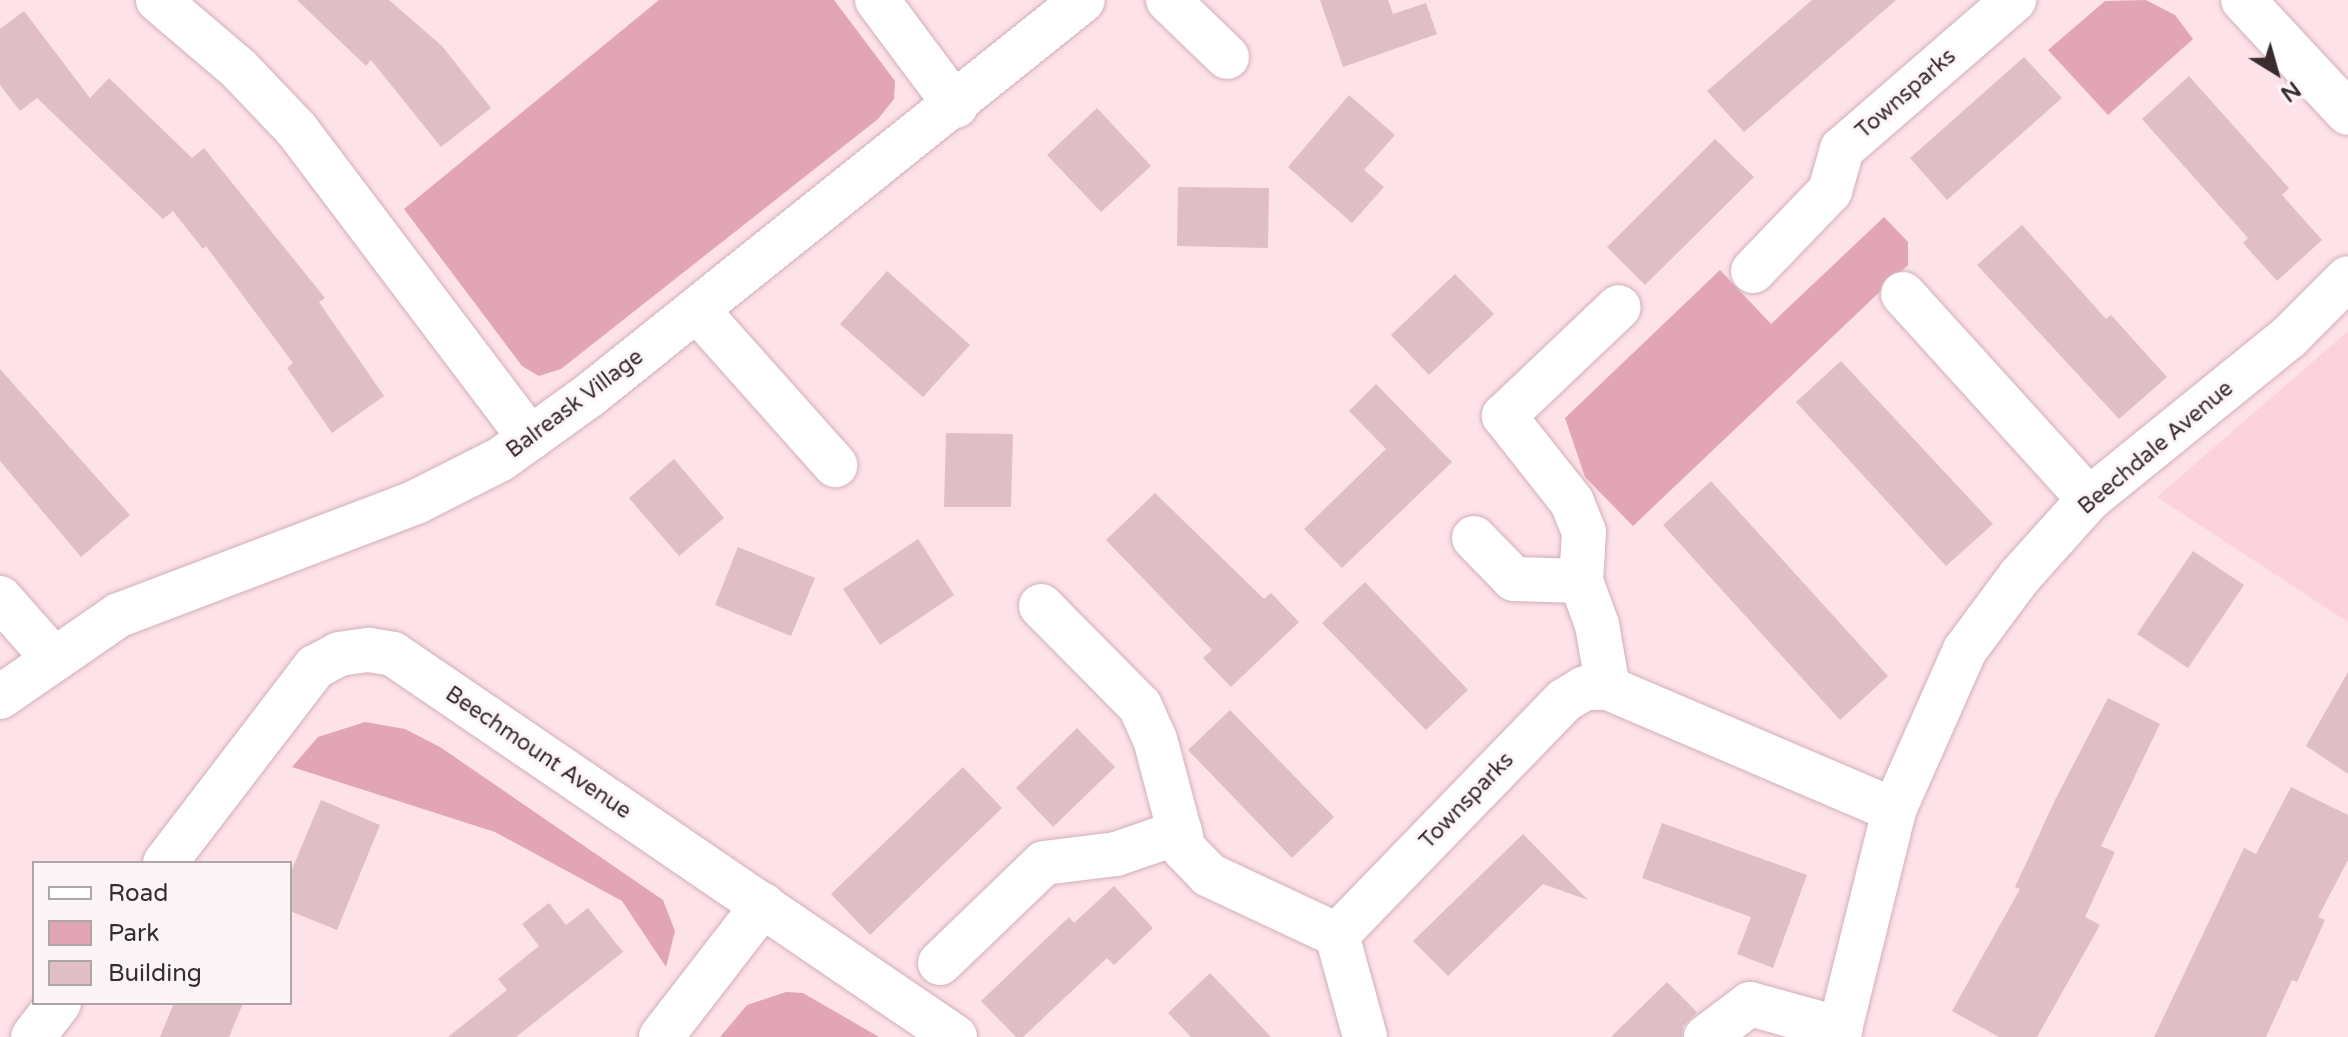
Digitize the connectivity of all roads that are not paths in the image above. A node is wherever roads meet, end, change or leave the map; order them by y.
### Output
1 (158, 0) edge
2 (877, 0) edge
3 (1083, 0) edge
4 (1168, 0) edge
5 (2014, 0) edge
6 (2243, 0) edge
7 (1227, 57) dead end
8 (956, 106) junction
9 (2348, 113) edge
10 (1753, 271) dead end
11 (2348, 278) edge
12 (1903, 294) dead end
13 (1619, 307) dead end
14 (697, 310) junction
15 (530, 438) junction
16 (835, 465) dead end
17 (2089, 499) junction
18 (1474, 538) dead end
19 (1581, 581) junction
20 (0, 598) edge
21 (1041, 606) dead end
22 (52, 657) junction
23 (1608, 688) junction
24 (0, 697) edge
25 (1894, 810) junction
26 (1180, 832) junction
27 (167, 861) edge
28 (763, 905) junction
29 (1337, 935) junction
30 (940, 963) dead end
31 (57, 1005) edge
32 (1840, 1033) edge
33 (33, 1037) edge
34 (661, 1037) edge
35 (955, 1037) edge
36 (1365, 1037) edge
37 (1706, 1037) edge

1 - 15 street
2 - 8 street
3 - 8 street, Balreask Village
4 - 7 street
5 - 10 street, Townsparks
6 - 9 street
8 - 14 street, Balreask Village
11 - 17 street, Beechdale Avenue
12 - 17 street
13 - 19 street
14 - 15 street, Balreask Village
14 - 16 street
15 - 22 street, Balreask Village
17 - 25 street, Beechdale Avenue
18 - 19 street
19 - 23 street
20 - 22 street
21 - 26 street
22 - 24 street, Balreask Village
23 - 25 street
23 - 29 street, Townsparks
25 - 32 street, Beechdale Avenue
26 - 29 street
26 - 30 street
27 - 28 street, Beechmount Avenue
28 - 34 street
28 - 35 street, Beechmount Avenue
29 - 36 street
31 - 33 street
32 - 37 street

